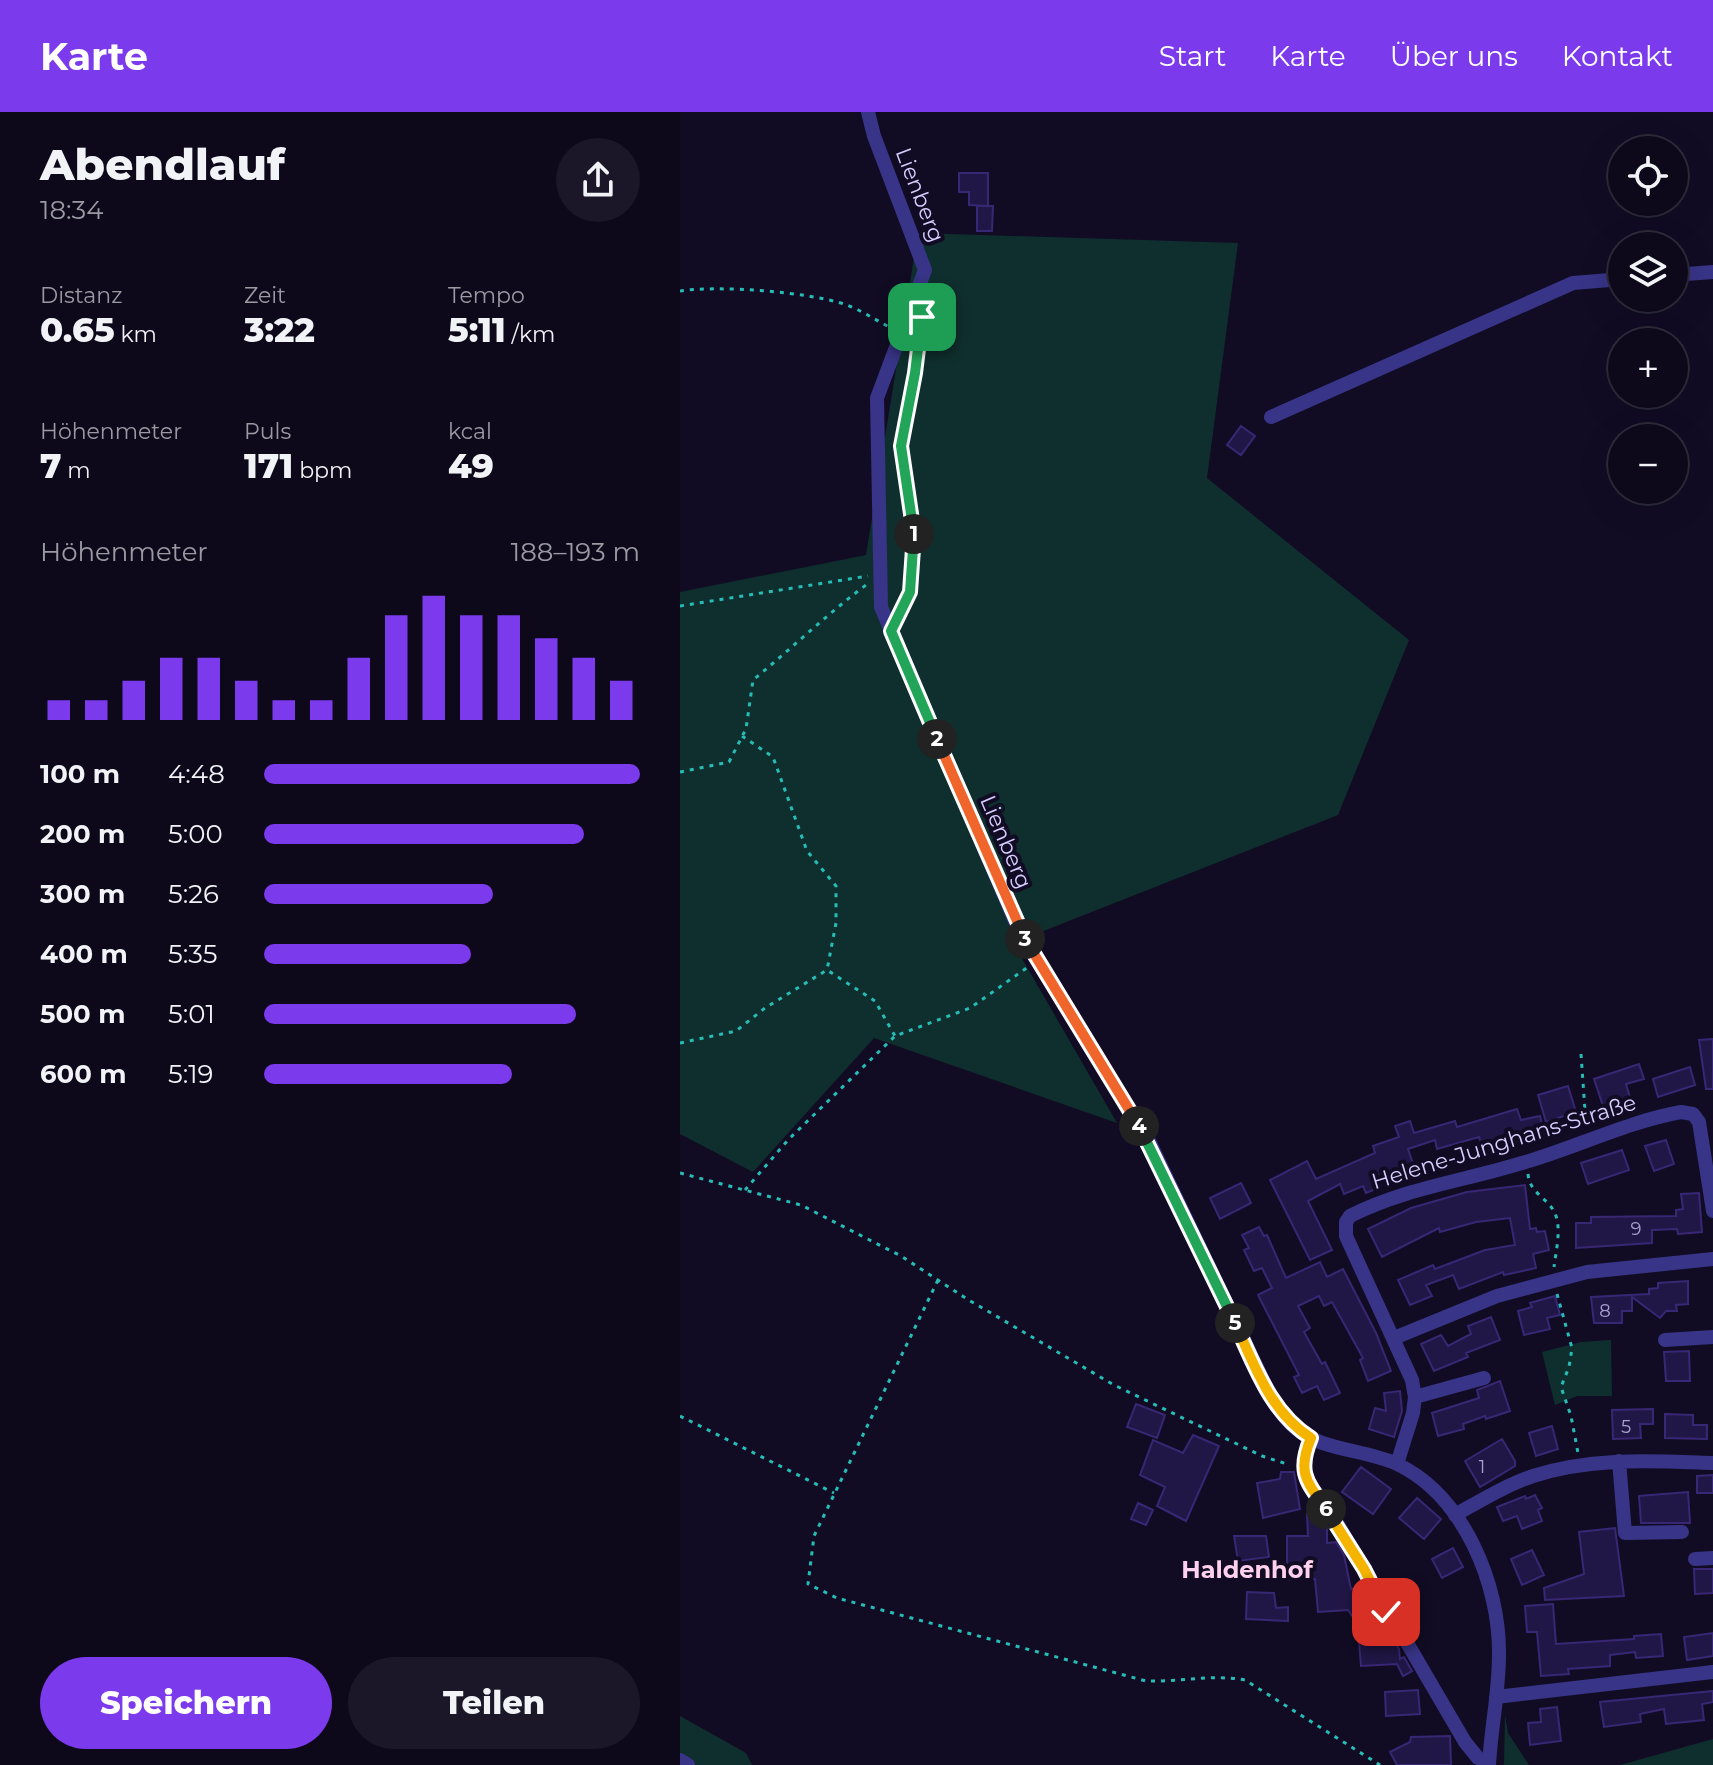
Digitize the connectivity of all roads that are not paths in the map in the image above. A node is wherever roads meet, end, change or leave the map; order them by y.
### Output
1 (868, 112) edge
2 (1713, 272) edge
3 (1688, 274) edge
4 (1608, 280) edge
5 (1271, 417) dead end
6 (1713, 1211) edge
7 (1713, 1259) edge
8 (1713, 1337) edge
9 (1394, 1338) junction
10 (1665, 1340) dead end
11 (1484, 1378) dead end
12 (1415, 1397) junction
13 (1311, 1438) junction
14 (1619, 1461) junction
15 (1713, 1463) edge
16 (1397, 1464) junction
17 (1455, 1515) junction
18 (1682, 1532) dead end
19 (1713, 1558) edge
20 (1695, 1559) dead end
21 (1713, 1672) edge
22 (1496, 1697) junction
23 (680, 1760) edge
24 (1489, 1764) edge
25 (688, 1765) edge

1 - 13 street, Lienberg
2 - 3 street
4 - 5 street
6 - 9 street, Helene-Junghans-Straße
7 - 9 street
8 - 10 street
9 - 12 street, Helene-Junghans-Straße
11 - 12 street
12 - 16 street, Helene-Junghans-Straße
13 - 16 street
13 - 24 street
14 - 15 street
14 - 17 street
14 - 18 street
16 - 17 street
17 - 22 street
19 - 20 street
21 - 22 street
22 - 24 street
23 - 25 street

